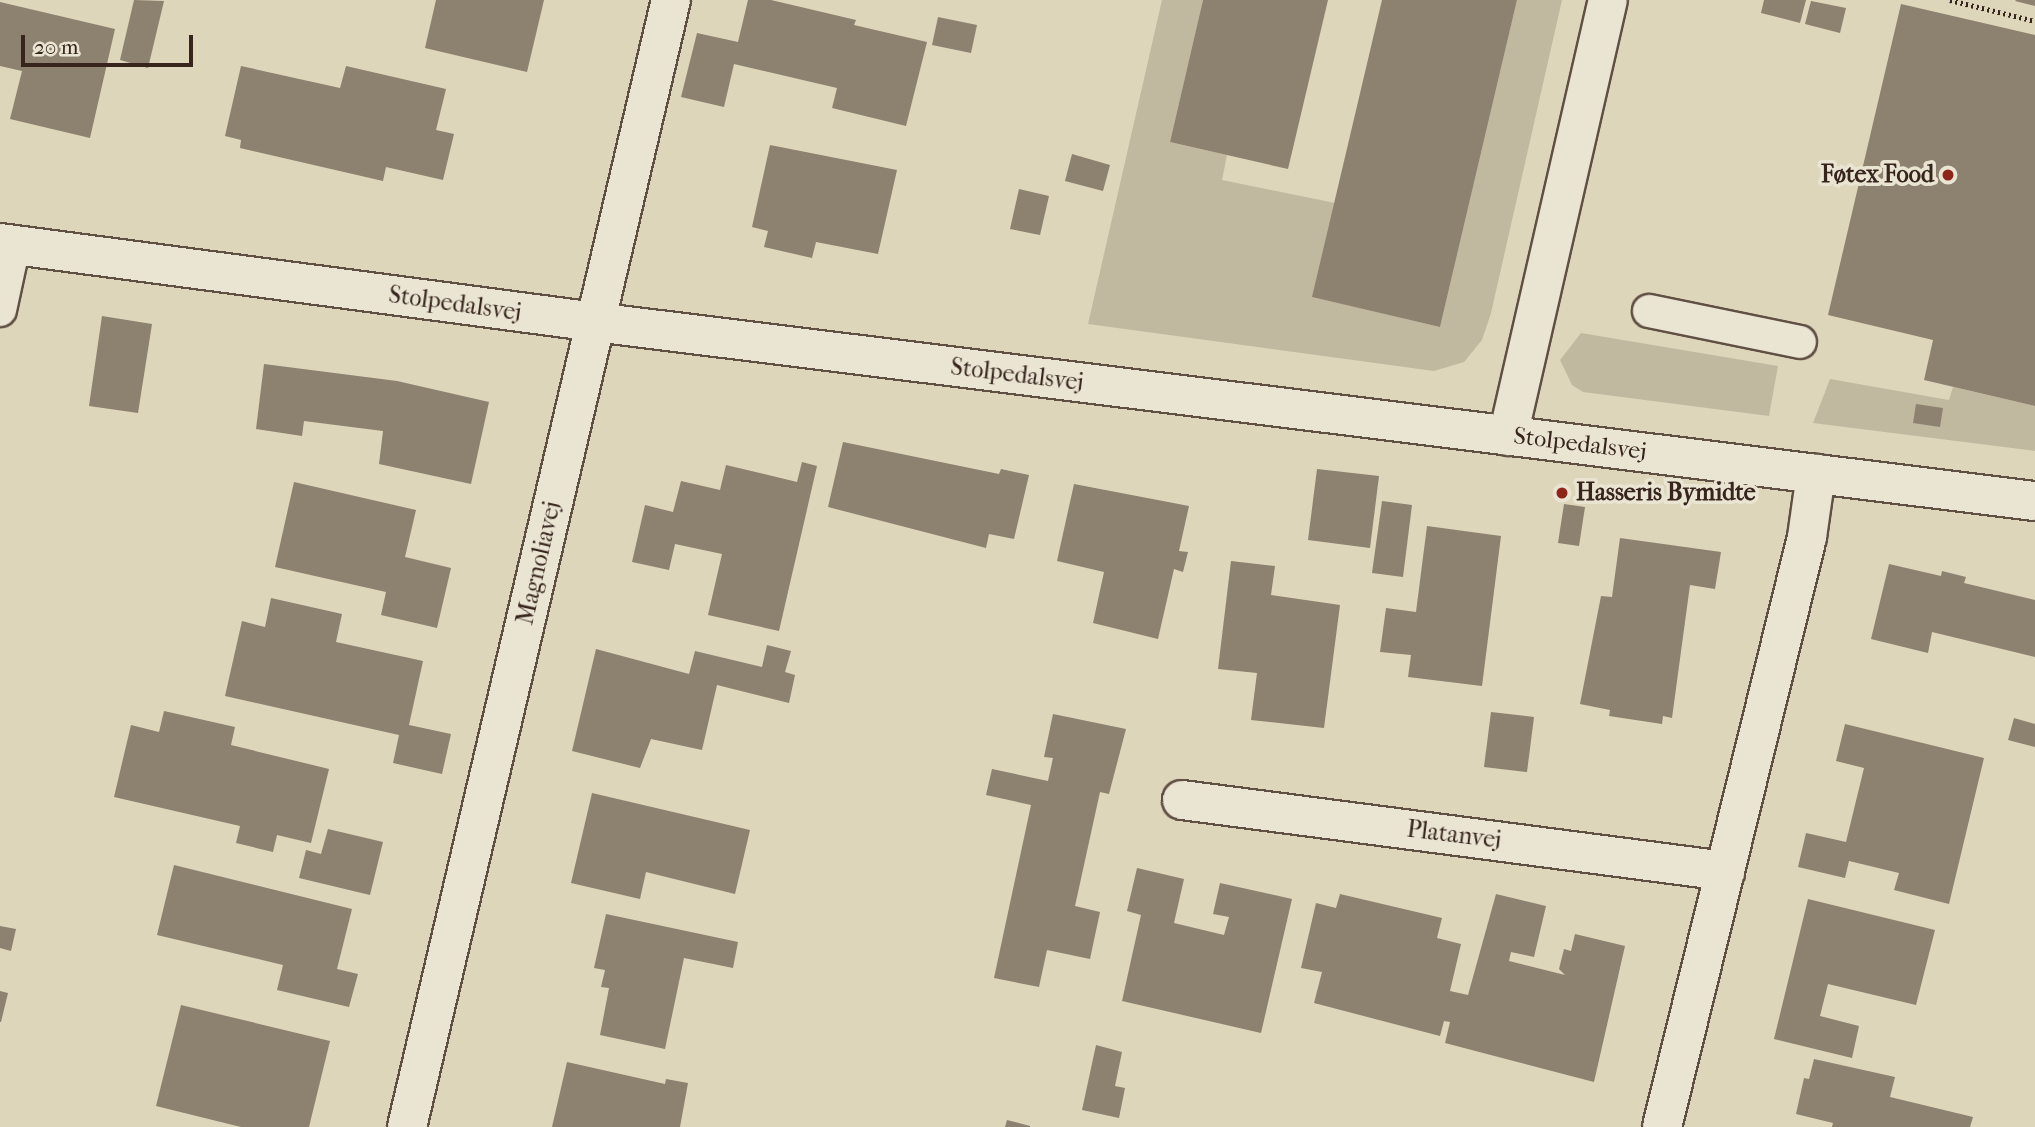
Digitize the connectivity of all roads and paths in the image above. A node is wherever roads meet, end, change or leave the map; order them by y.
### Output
1 (671, 0) edge
2 (1608, 0) edge
3 (1950, 0) edge
4 (2035, 21) edge
5 (7, 244) edge
6 (0, 310) edge
7 (1649, 311) dead end
8 (595, 322) junction
9 (1800, 342) dead end
10 (1508, 436) junction
11 (1816, 474) junction
12 (2035, 501) edge
13 (1182, 800) dead end
14 (1725, 870) junction
15 (407, 1127) edge
16 (1662, 1127) edge

1 - 8 street, Magnoliavej
2 - 10 street
3 - 4 path
5 - 6 lane
5 - 8 street, Stolpedalsvej
7 - 9 lane
8 - 10 street, Stolpedalsvej
8 - 15 street, Magnoliavej
10 - 11 street, Stolpedalsvej
11 - 12 street, Stolpedalsvej
11 - 14 street
13 - 14 street, Platanvej
14 - 16 street

